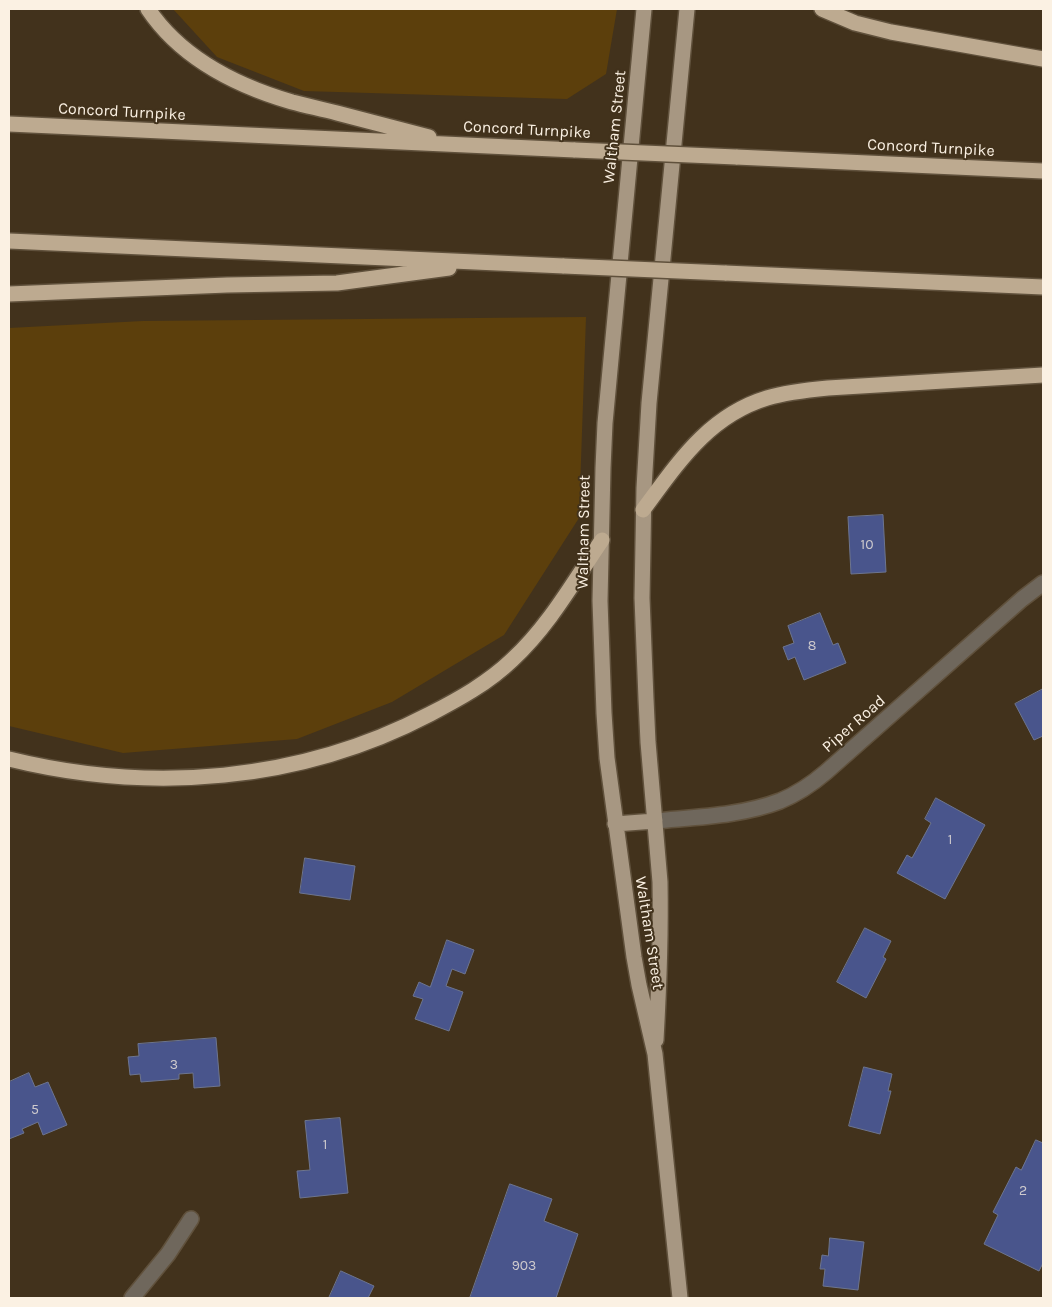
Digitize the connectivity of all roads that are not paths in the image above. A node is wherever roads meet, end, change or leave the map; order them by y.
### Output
1 (148, 9) edge
2 (644, 9) edge
3 (687, 9) edge
4 (822, 9) edge
5 (1043, 59) edge
6 (9, 124) edge
7 (460, 145) junction
8 (1043, 171) edge
9 (9, 242) edge
10 (486, 263) junction
11 (1043, 287) edge
12 (9, 294) edge
13 (1043, 375) edge
14 (643, 510) junction
15 (602, 540) junction
16 (1043, 583) edge
17 (9, 759) edge
18 (655, 821) junction
19 (615, 824) junction
20 (660, 955) junction
21 (634, 957) junction
22 (655, 1054) junction
23 (191, 1219) dead end
24 (132, 1298) edge
25 (680, 1298) edge

1 - 7 highway
2 - 15 main road, Waltham Street
3 - 14 main road, Waltham Street
4 - 5 highway
6 - 7 highway, Concord Turnpike
7 - 8 highway, Concord Turnpike, bridge
9 - 10 highway
10 - 11 highway, bridge
10 - 12 highway
13 - 14 highway
14 - 18 main road, Waltham Street
15 - 17 highway
15 - 19 main road, Waltham Street
16 - 18 street, Piper Road
18 - 19 main road
18 - 20 main road, Waltham Street
19 - 21 main road, Waltham Street
20 - 21 main road
20 - 22 main road, Waltham Street
21 - 22 main road, Waltham Street
22 - 25 main road, Waltham Street
23 - 24 street

